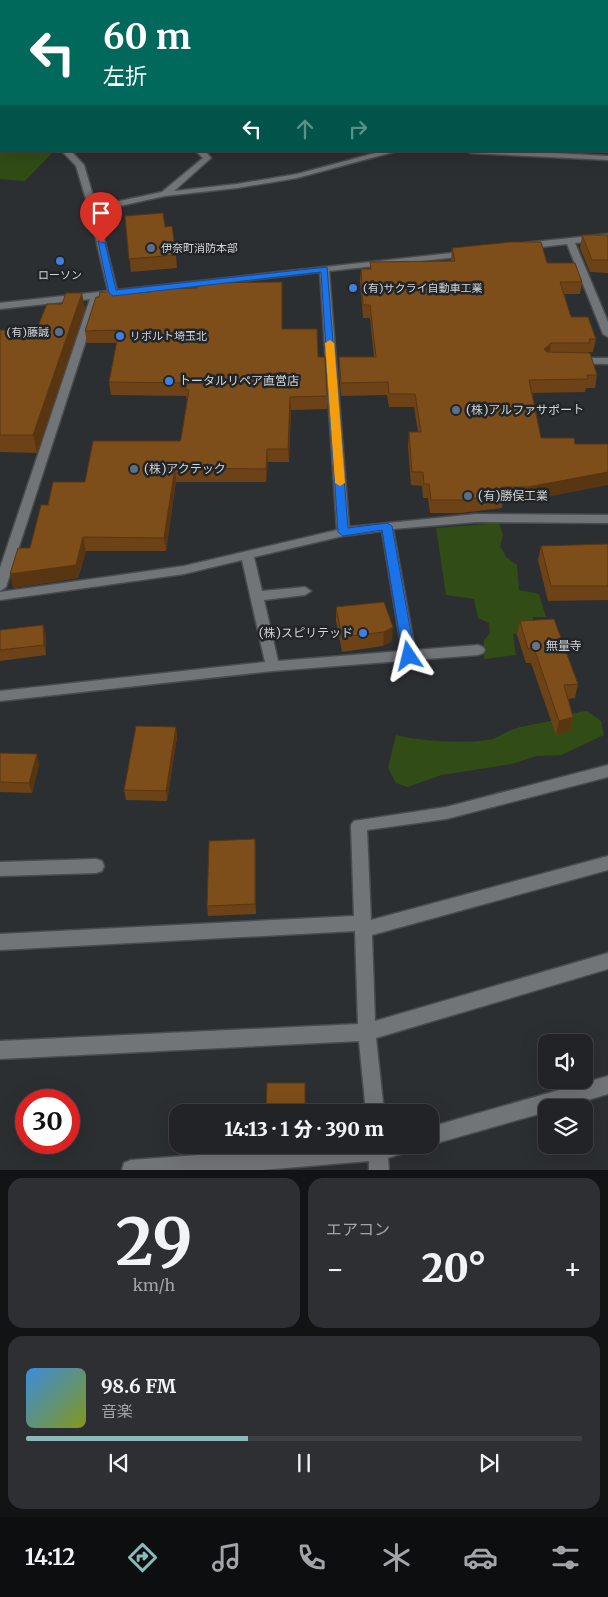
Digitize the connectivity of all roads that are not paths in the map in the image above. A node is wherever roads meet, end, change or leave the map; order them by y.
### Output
1 (67, 152) edge
2 (201, 152) edge
3 (389, 152) edge
4 (491, 152) edge
5 (608, 158) edge
6 (165, 194) junction
7 (93, 209) junction
8 (608, 237) edge
9 (570, 241) junction
10 (511, 248) edge
11 (472, 252) edge
12 (324, 269) junction
13 (113, 293) junction
14 (96, 295) junction
15 (0, 306) edge
16 (608, 334) edge
17 (569, 361) edge
18 (608, 361) edge
19 (608, 518) edge
20 (387, 526) junction
21 (343, 532) junction
22 (247, 555) junction
23 (0, 586) edge
24 (305, 591) dead end
25 (0, 596) edge
26 (257, 596) junction
27 (478, 650) dead end
28 (409, 656) junction
29 (273, 666) junction
30 (0, 696) edge
31 (608, 771) edge
32 (608, 863) edge
33 (96, 866) dead end
34 (0, 869) edge
35 (363, 927) junction
36 (0, 942) edge
37 (608, 961) edge
38 (367, 1032) junction
39 (0, 1050) edge
40 (608, 1084) edge
41 (373, 1104) edge
42 (439, 1133) edge
43 (378, 1155) edge
44 (131, 1170) edge

1 - 7 street
2 - 6 street
3 - 6 street
4 - 5 street
6 - 7 street
7 - 13 street
8 - 9 street
9 - 10 street
9 - 16 street
11 - 12 street
12 - 13 street
12 - 21 street
13 - 14 street
14 - 15 street
14 - 23 street
17 - 18 street
19 - 20 street
20 - 21 street
20 - 28 street
21 - 22 street
22 - 25 street
22 - 26 street
24 - 26 street
26 - 29 street
27 - 28 street
28 - 29 street
29 - 30 street
31 - 35 street
32 - 35 street
33 - 34 street
35 - 36 street
35 - 38 street
37 - 38 street
38 - 39 street
38 - 41 street
40 - 42 street
43 - 44 street

